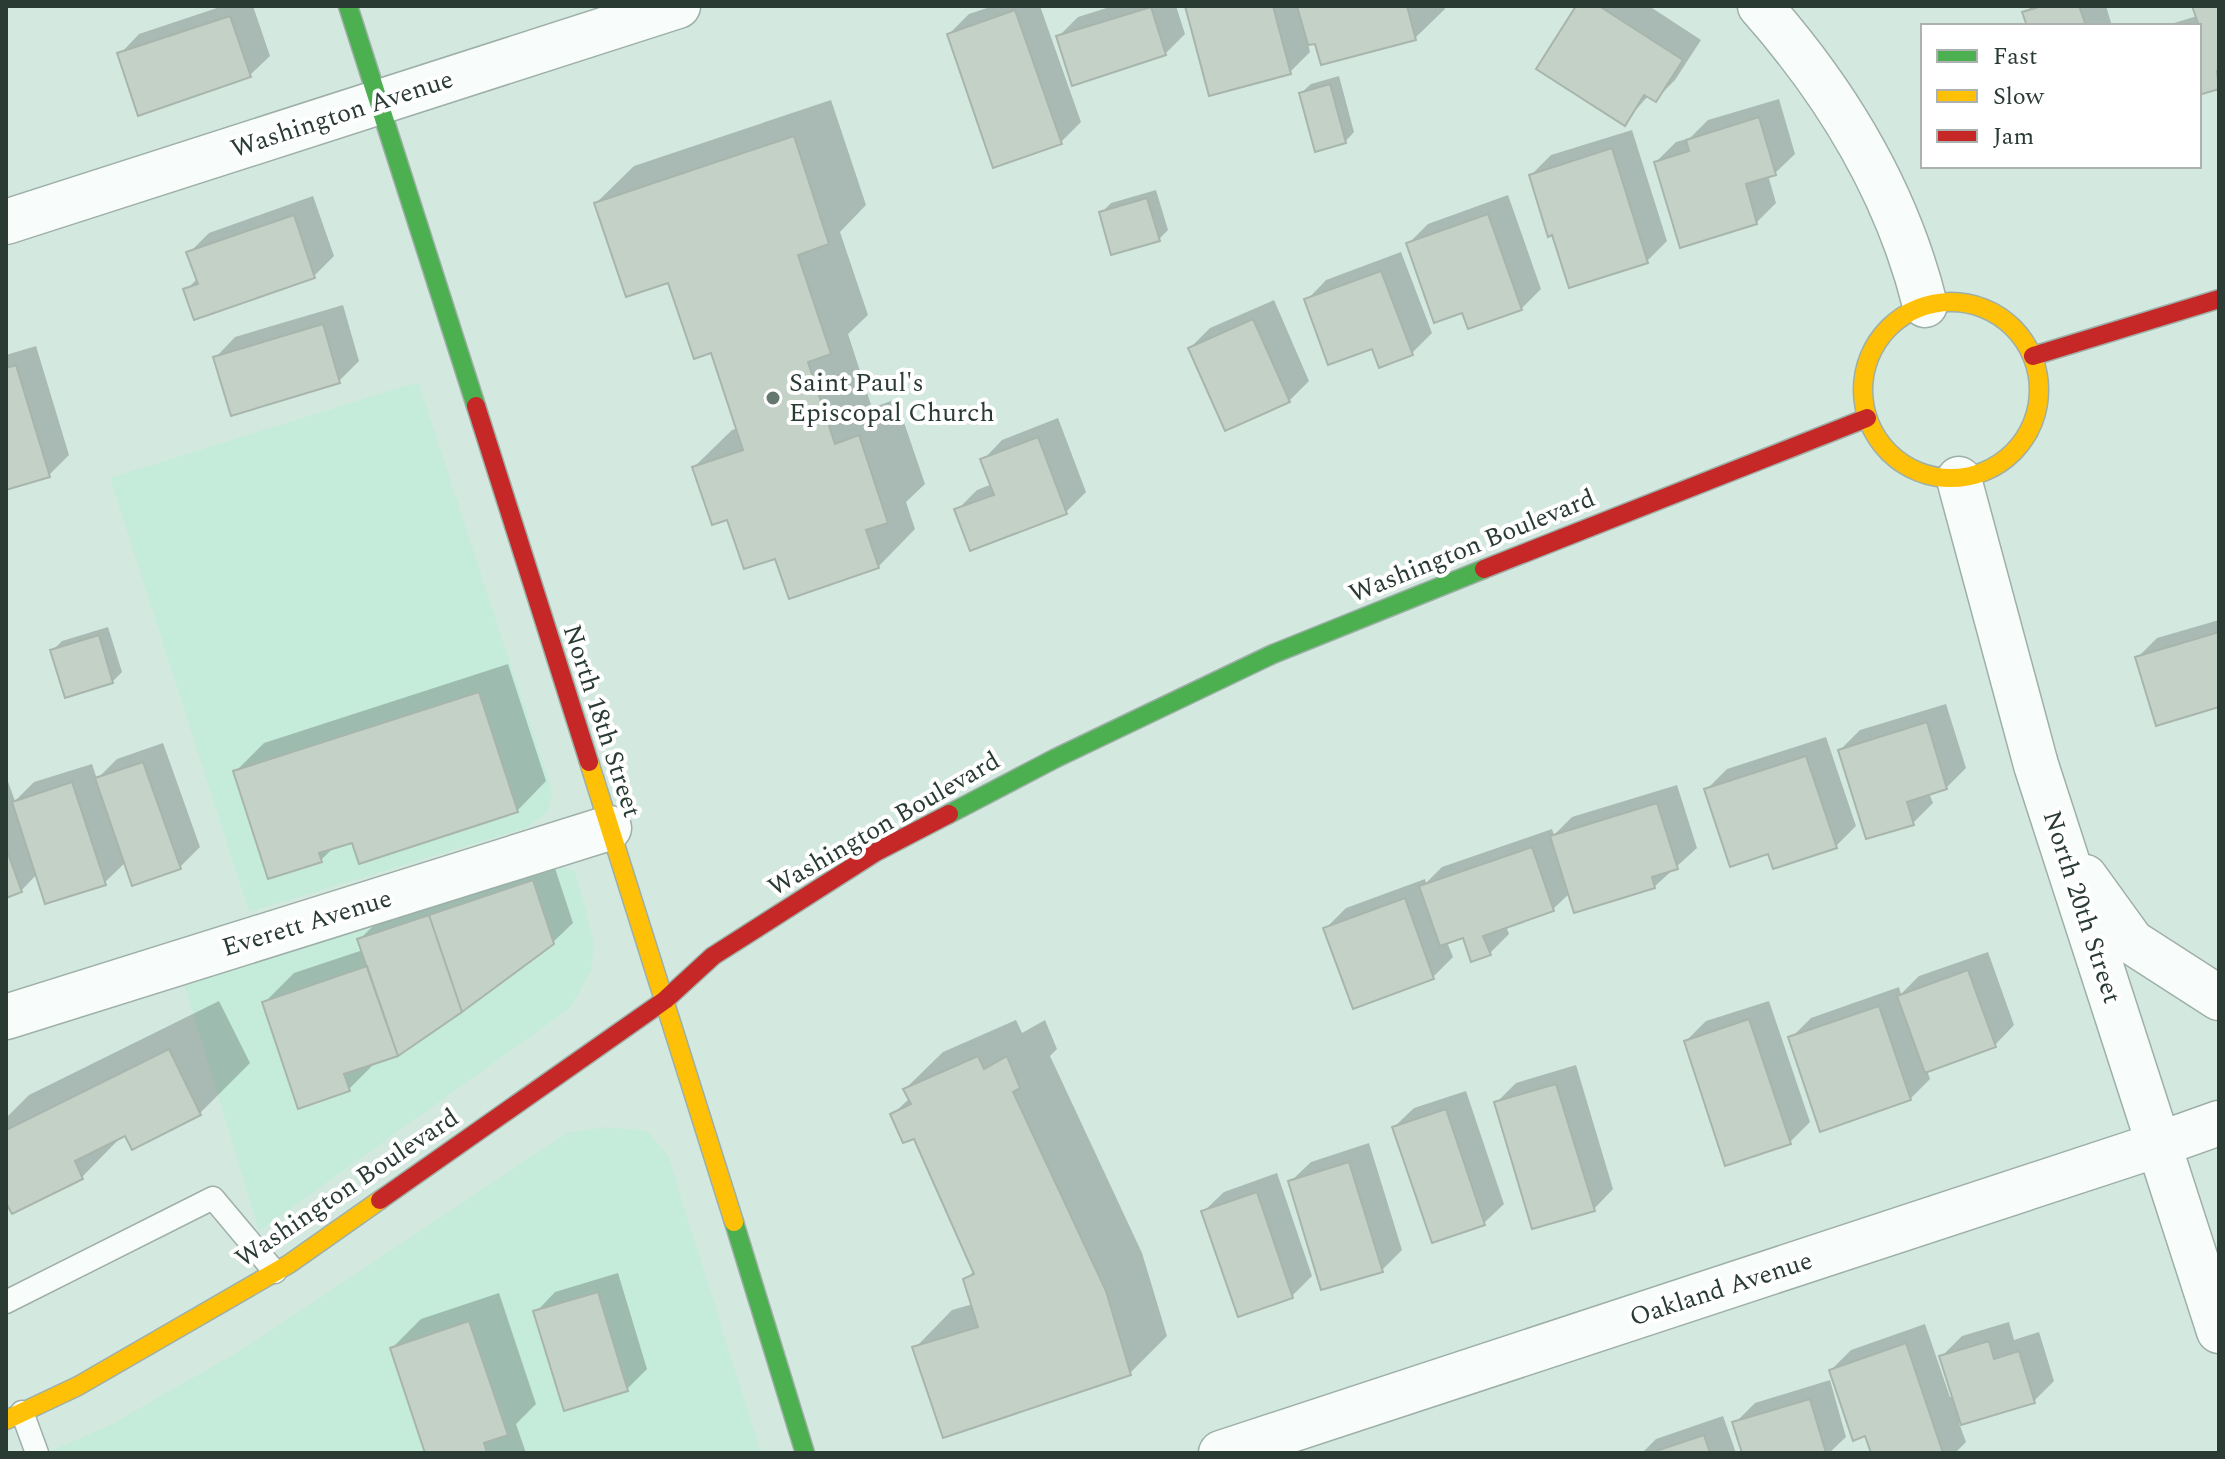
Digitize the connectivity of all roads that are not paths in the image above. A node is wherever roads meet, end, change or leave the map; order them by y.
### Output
1 (348, 6) edge
2 (678, 6) edge
3 (1760, 6) edge
4 (379, 103) junction
5 (6, 222) edge
6 (2219, 299) edge
7 (1925, 305) junction
8 (2033, 356) junction
9 (1867, 418) junction
10 (1959, 479) junction
11 (2036, 765) junction
12 (609, 828) junction
13 (2219, 998) edge
14 (665, 1000) junction
15 (6, 1017) edge
16 (2219, 1123) edge
17 (2157, 1145) junction
18 (275, 1272) junction
19 (6, 1302) edge
20 (2219, 1331) edge
21 (14, 1416) edge
22 (37, 1453) edge
23 (805, 1453) edge
24 (1221, 1453) edge

1 - 4 street, North 18th Street
2 - 4 street, Washington Avenue
3 - 7 street
4 - 5 street, Washington Avenue
4 - 12 street, North 18th Street
6 - 8 street
7 - 8 street
7 - 9 street
8 - 10 street
9 - 10 street
9 - 14 street, Washington Boulevard
10 - 11 street, North 20th Street
11 - 13 street
11 - 17 street, North 20th Street
12 - 14 street, North 18th Street
12 - 15 street, Everett Avenue
14 - 18 street, Washington Boulevard
14 - 23 street, North 18th Street
16 - 17 street, Oakland Avenue
17 - 20 street, North 20th Street
17 - 24 street, Oakland Avenue
18 - 19 lane
18 - 21 street, Washington Boulevard
21 - 22 lane

